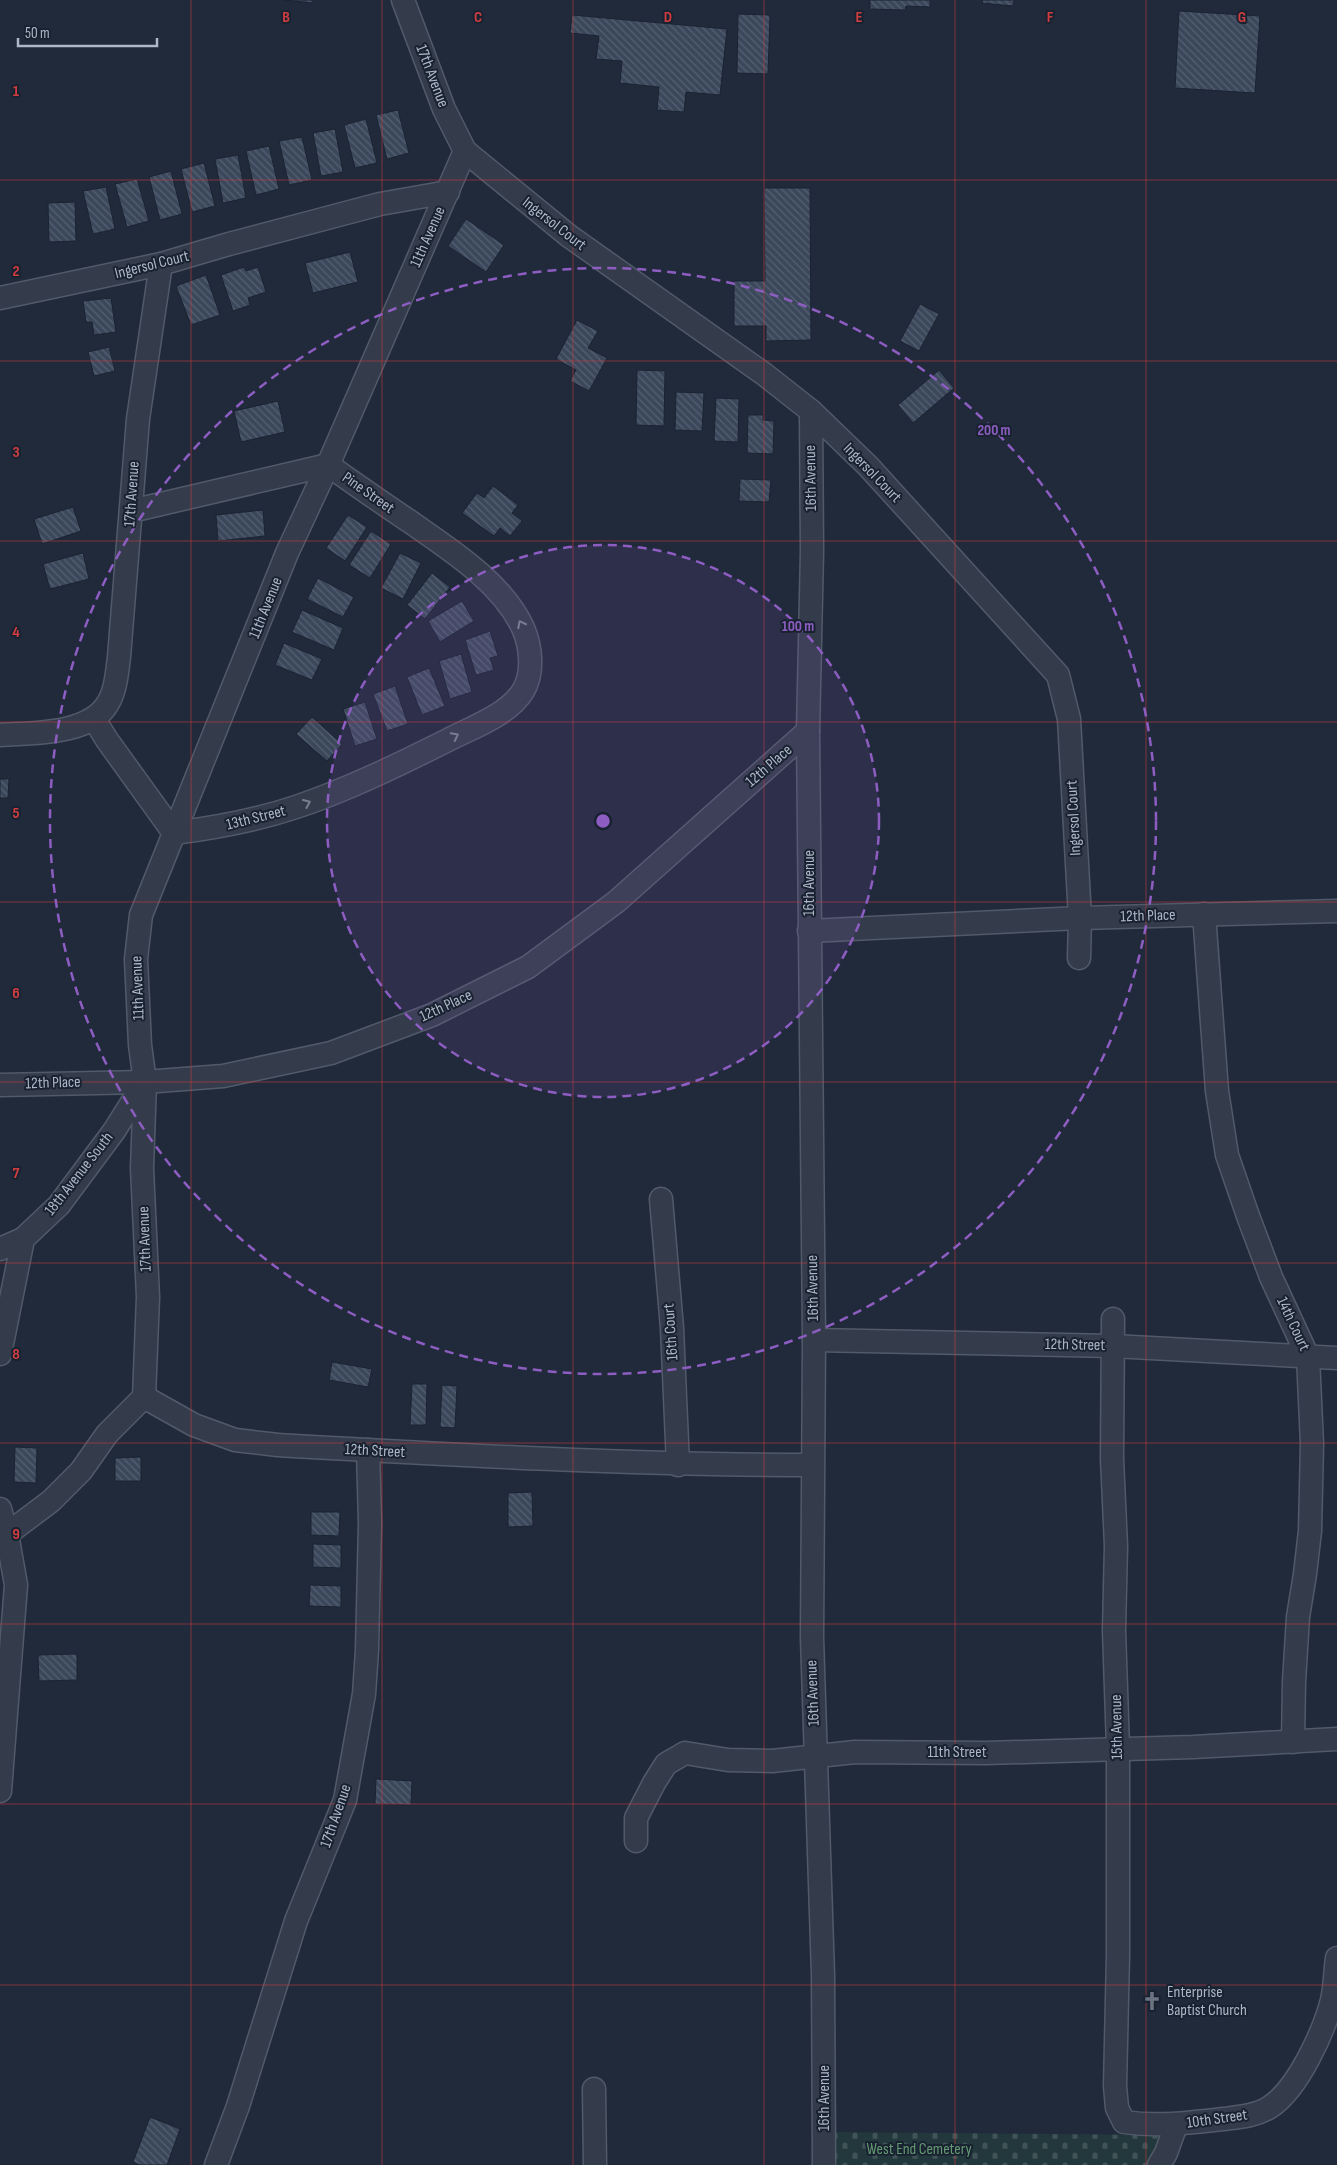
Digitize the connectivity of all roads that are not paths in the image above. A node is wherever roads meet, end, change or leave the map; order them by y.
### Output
1 (403, 0) edge
2 (465, 151) junction
3 (448, 192) junction
4 (161, 264) junction
5 (0, 298) edge
6 (810, 410) junction
7 (328, 465) junction
8 (132, 511) junction
9 (530, 671) joint
10 (94, 718) junction
11 (808, 731) junction
12 (0, 735) edge
13 (174, 832) junction
14 (1337, 911) edge
15 (1204, 914) junction
16 (1080, 918) junction
17 (810, 931) junction
18 (1079, 958) dead end
19 (145, 1082) junction
20 (0, 1085) edge
21 (661, 1199) dead end
22 (23, 1238) junction
23 (0, 1249) edge
24 (1113, 1319) dead end
25 (814, 1340) junction
26 (1113, 1346) junction
27 (0, 1354) edge
28 (1308, 1357) junction
29 (1337, 1358) edge
30 (144, 1397) junction
31 (368, 1450) junction
32 (678, 1465) junction
33 (812, 1465) junction
34 (0, 1509) edge
35 (7, 1534) junction
36 (1337, 1739) edge
37 (1293, 1742) junction
38 (1118, 1748) junction
39 (816, 1757) junction
40 (0, 1791) edge
41 (636, 1841) dead end
42 (1337, 1958) edge
43 (594, 2089) dead end
44 (1176, 2125) junction
45 (216, 2165) edge
46 (595, 2165) edge
47 (824, 2165) edge
48 (1159, 2165) edge

1 - 2 street, 17th Avenue
2 - 3 street, 11th Avenue
2 - 6 street, Ingersol Court
3 - 4 street, Ingersol Court
3 - 7 street, 11th Avenue
4 - 5 street, Ingersol Court
4 - 8 street, 17th Avenue
6 - 11 street, 16th Avenue
6 - 16 street, Ingersol Court
7 - 8 street, Pine Street
9 -> 7 street, Pine Street
7 - 13 street, 11th Avenue
8 - 10 street, 17th Avenue
13 -> 9 street, 13th Street
10 - 12 street
10 - 13 street
11 - 17 street, 16th Avenue
11 - 19 street, 12th Place
13 - 19 street, 11th Avenue
14 - 15 street, 12th Place
15 - 16 street, 12th Place
15 - 28 street, 14th Court
16 - 17 street, 12th Place
16 - 18 street
17 - 25 street, 16th Avenue
19 - 20 street, 12th Place
19 - 22 street, 18th Avenue South
19 - 30 street, 17th Avenue
21 - 32 street, 16th Court
22 - 23 street, 18th Avenue South
22 - 27 street
24 - 26 street
25 - 26 street, 12th Street
25 - 33 street, 16th Avenue
26 - 28 street, 12th Street
26 - 38 street, 15th Avenue
28 - 29 street, 12th Street
28 - 37 street, 14th Court
30 - 31 street, 12th Street
30 - 35 street
31 - 32 street, 12th Street
31 - 45 street, 17th Avenue
32 - 33 street, 12th Street
33 - 39 street, 16th Avenue
34 - 35 street
35 - 40 street
36 - 37 street, 11th Street
37 - 38 street, 11th Street
38 - 39 street, 11th Street
38 - 44 street, 15th Avenue
39 - 41 street, 11th Street
39 - 47 street, 16th Avenue
42 - 44 street, 10th Street
43 - 46 street
44 - 48 street, 10th Street

